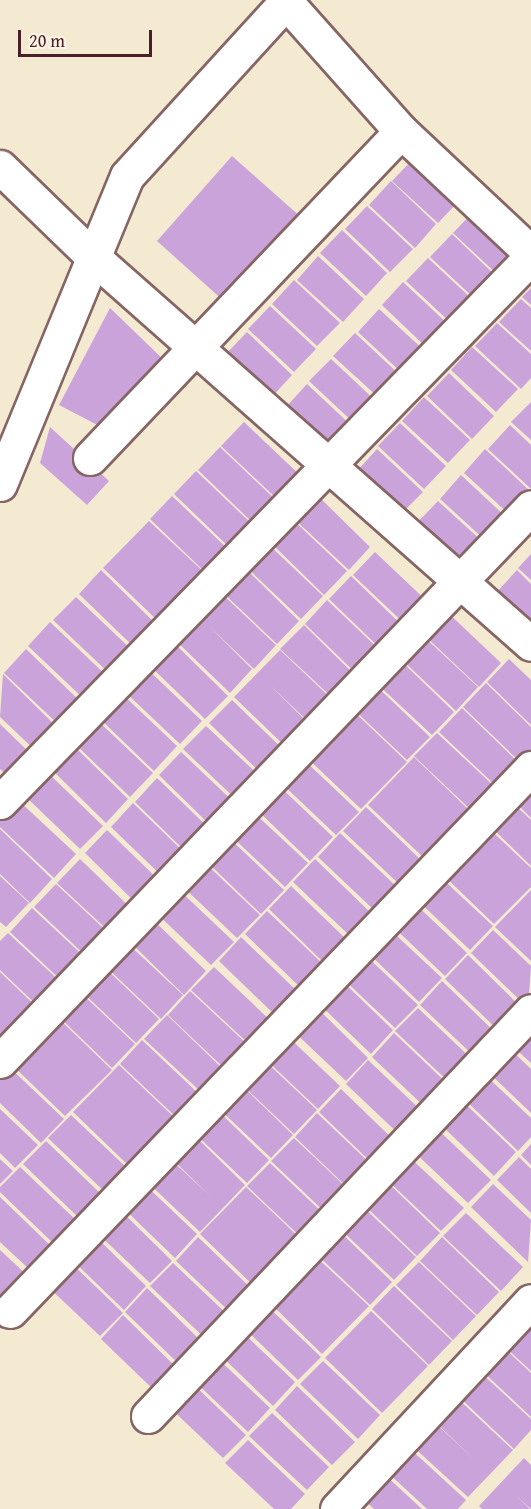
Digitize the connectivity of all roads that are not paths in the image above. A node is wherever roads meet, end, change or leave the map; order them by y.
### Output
1 (287, 1) edge
2 (401, 131) junction
3 (0, 167) edge
4 (531, 255) edge
5 (93, 257) junction
6 (194, 346) junction
7 (90, 458) dead end
8 (326, 463) junction
9 (0, 484) edge
10 (531, 507) edge
11 (459, 581) junction
12 (531, 644) edge
13 (531, 768) edge
14 (0, 802) edge
15 (531, 1011) edge
16 (0, 1061) edge
17 (531, 1301) edge
18 (10, 1311) dead end
19 (148, 1416) dead end
20 (337, 1509) edge

1 - 2 street
1 - 5 street
2 - 4 street
2 - 6 street
3 - 5 street
4 - 8 street
5 - 6 street
5 - 9 street
6 - 7 street
6 - 8 street
8 - 11 street
8 - 14 street
10 - 11 street
11 - 12 street
11 - 16 street
13 - 18 street
15 - 19 street
17 - 20 street

